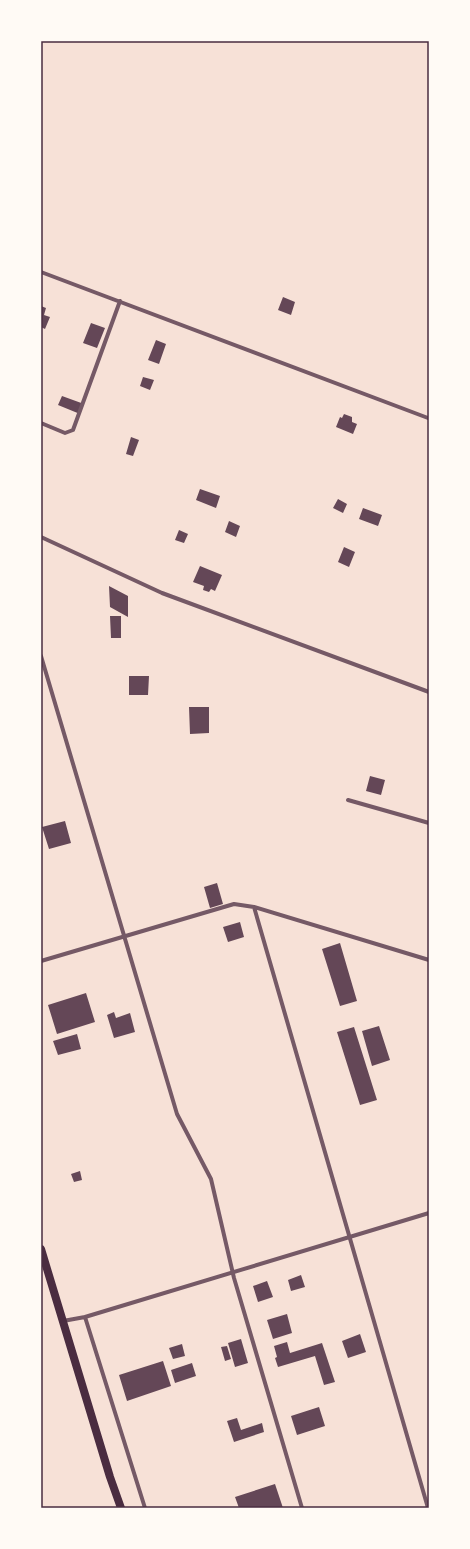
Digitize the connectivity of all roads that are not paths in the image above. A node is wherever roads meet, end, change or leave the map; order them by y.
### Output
1 (41, 272) edge
2 (120, 301) junction
3 (428, 418) edge
4 (41, 423) edge
5 (41, 537) edge
6 (41, 656) edge
7 (429, 692) edge
8 (348, 800) dead end
9 (429, 823) edge
10 (254, 907) junction
11 (124, 937) junction
12 (429, 960) edge
13 (41, 961) edge
14 (429, 1213) edge
15 (350, 1237) junction
16 (41, 1249) edge
17 (44, 1268) edge
18 (233, 1272) junction
19 (86, 1317) junction
20 (63, 1321) junction
21 (121, 1508) edge
22 (145, 1508) edge
23 (302, 1508) edge
24 (428, 1508) edge

1 - 2 street
2 - 3 street
2 - 4 street
5 - 7 street
6 - 11 street
8 - 9 street
10 - 11 street
10 - 12 street
10 - 15 street
11 - 13 street
11 - 18 street
14 - 15 street
15 - 18 street
15 - 24 street
16 - 17 highway
17 - 20 highway
18 - 19 street
18 - 23 street
19 - 20 street
19 - 22 street
20 - 21 highway

